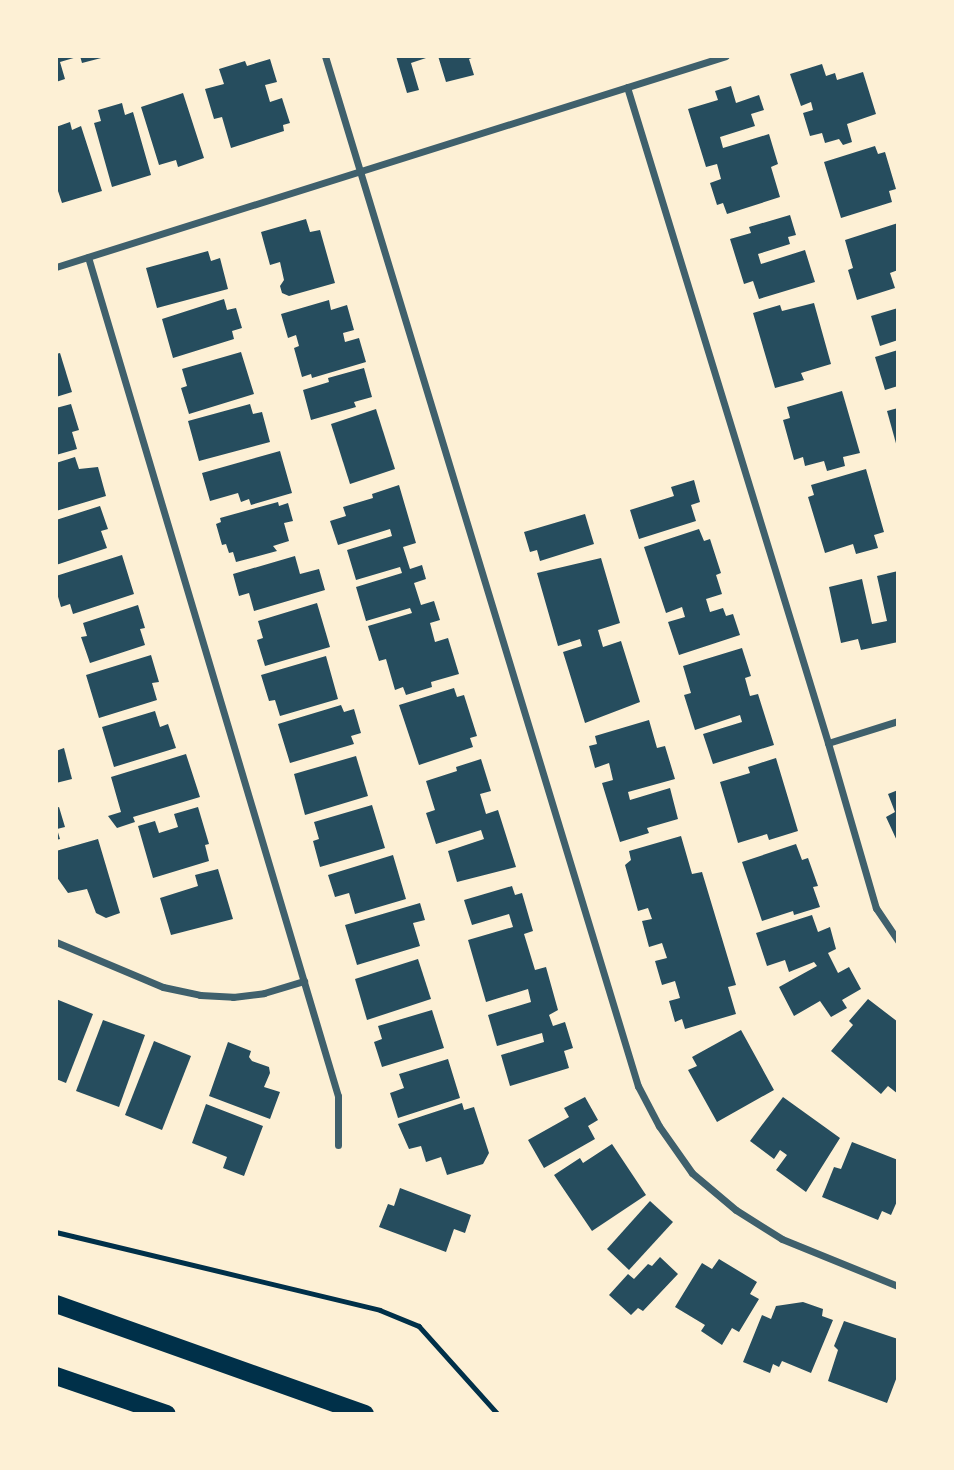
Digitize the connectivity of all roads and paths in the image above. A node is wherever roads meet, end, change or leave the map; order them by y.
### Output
1 (325, 56) edge
2 (726, 56) edge
3 (627, 87) junction
4 (361, 170) junction
5 (88, 257) junction
6 (56, 267) edge
7 (898, 720) edge
8 (828, 743) junction
9 (898, 941) edge
10 (56, 942) edge
11 (304, 981) junction
12 (338, 1145) dead end
13 (56, 1232) edge
14 (898, 1286) edge
15 (56, 1304) edge
16 (56, 1376) edge
17 (167, 1414) edge
18 (365, 1414) edge
19 (498, 1414) edge

1 - 4 street
2 - 3 street
3 - 4 street
3 - 8 street
4 - 5 street
4 - 14 street
5 - 6 street
5 - 11 street
7 - 8 street
8 - 9 street
10 - 11 street
11 - 12 street
13 - 19 path
15 - 18 main road
16 - 17 main road

